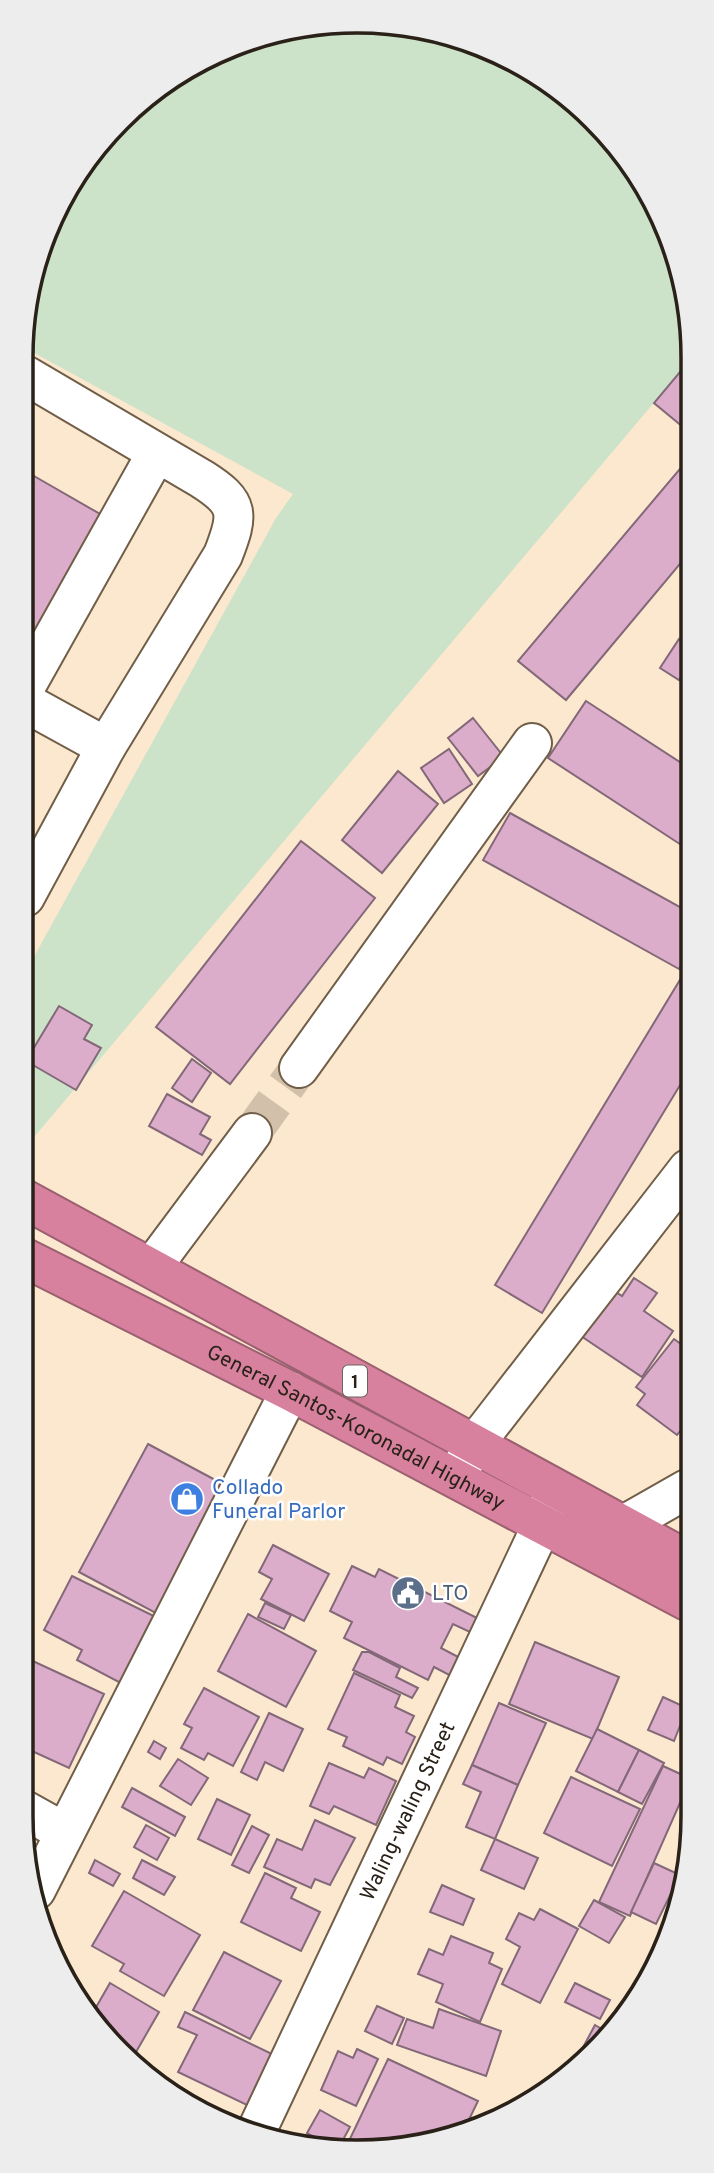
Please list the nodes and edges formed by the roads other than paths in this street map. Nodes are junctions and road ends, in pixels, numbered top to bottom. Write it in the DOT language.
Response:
graph roads {
  1 [pos="33,380"];
  2 [pos="156,454"];
  3 [pos="33,674"];
  4 [pos="33,707"];
  5 [pos="532,743"];
  6 [pos="106,747"];
  7 [pos="33,882"];
  8 [pos="299,1068"];
  9 [pos="252,1133"];
  10 [pos="681,1178"];
  11 [pos="33,1204"];
  12 [pos="33,1262"];
  13 [pos="152,1267"];
  14 [pos="290,1391"];
  15 [pos="474,1445"];
  16 [pos="454,1479"];
  17 [pos="554,1487"];
  18 [pos="681,1492"];
  19 [pos="542,1525"];
  20 [pos="622,1526"];
  21 [pos="681,1557"];
  22 [pos="681,1598"];
  23 [pos="33,1815"];
  24 [pos="64,1832"];
  25 [pos="40,1882"];
  26 [pos="259,2125"];
  1 -- 2 [label="street"];
  2 -- 3 [label="street"];
  2 -- 6 [label="street"];
  4 -- 6 [label="street"];
  5 -- 8 [label="street"];
  6 -- 7 [label="street"];
  9 -- 13 [label="street"];
  10 -- 15 [label="street"];
  11 -- 13 [label="highway, General Santos-Koronadal Highway / 1"];
  12 -- 14 [label="highway, General Santos-Koronadal Highway / 1"];
  13 -- 15 [label="highway, General Santos-Koronadal Highway / 1"];
  14 -- 16 [label="highway, General Santos-Koronadal Highway / 1"];
  14 -- 24 [label="street"];
  15 -- 16 [label="street"];
  15 -- 17 [label="highway, General Santos-Koronadal Highway / 1"];
  16 -- 19 [label="highway, General Santos-Koronadal Highway / 1"];
  17 -- 19 [label="street, Waling-waling Street"];
  17 -- 20 [label="highway, General Santos-Koronadal Highway / 1"];
  18 -- 20 [label="street"];
  19 -- 22 [label="highway, General Santos-Koronadal Highway / 1"];
  19 -- 26 [label="street, Waling-waling Street"];
  20 -- 21 [label="highway, General Santos-Koronadal Highway / 1"];
  23 -- 24 [label="street"];
  24 -- 25 [label="street"];
}
